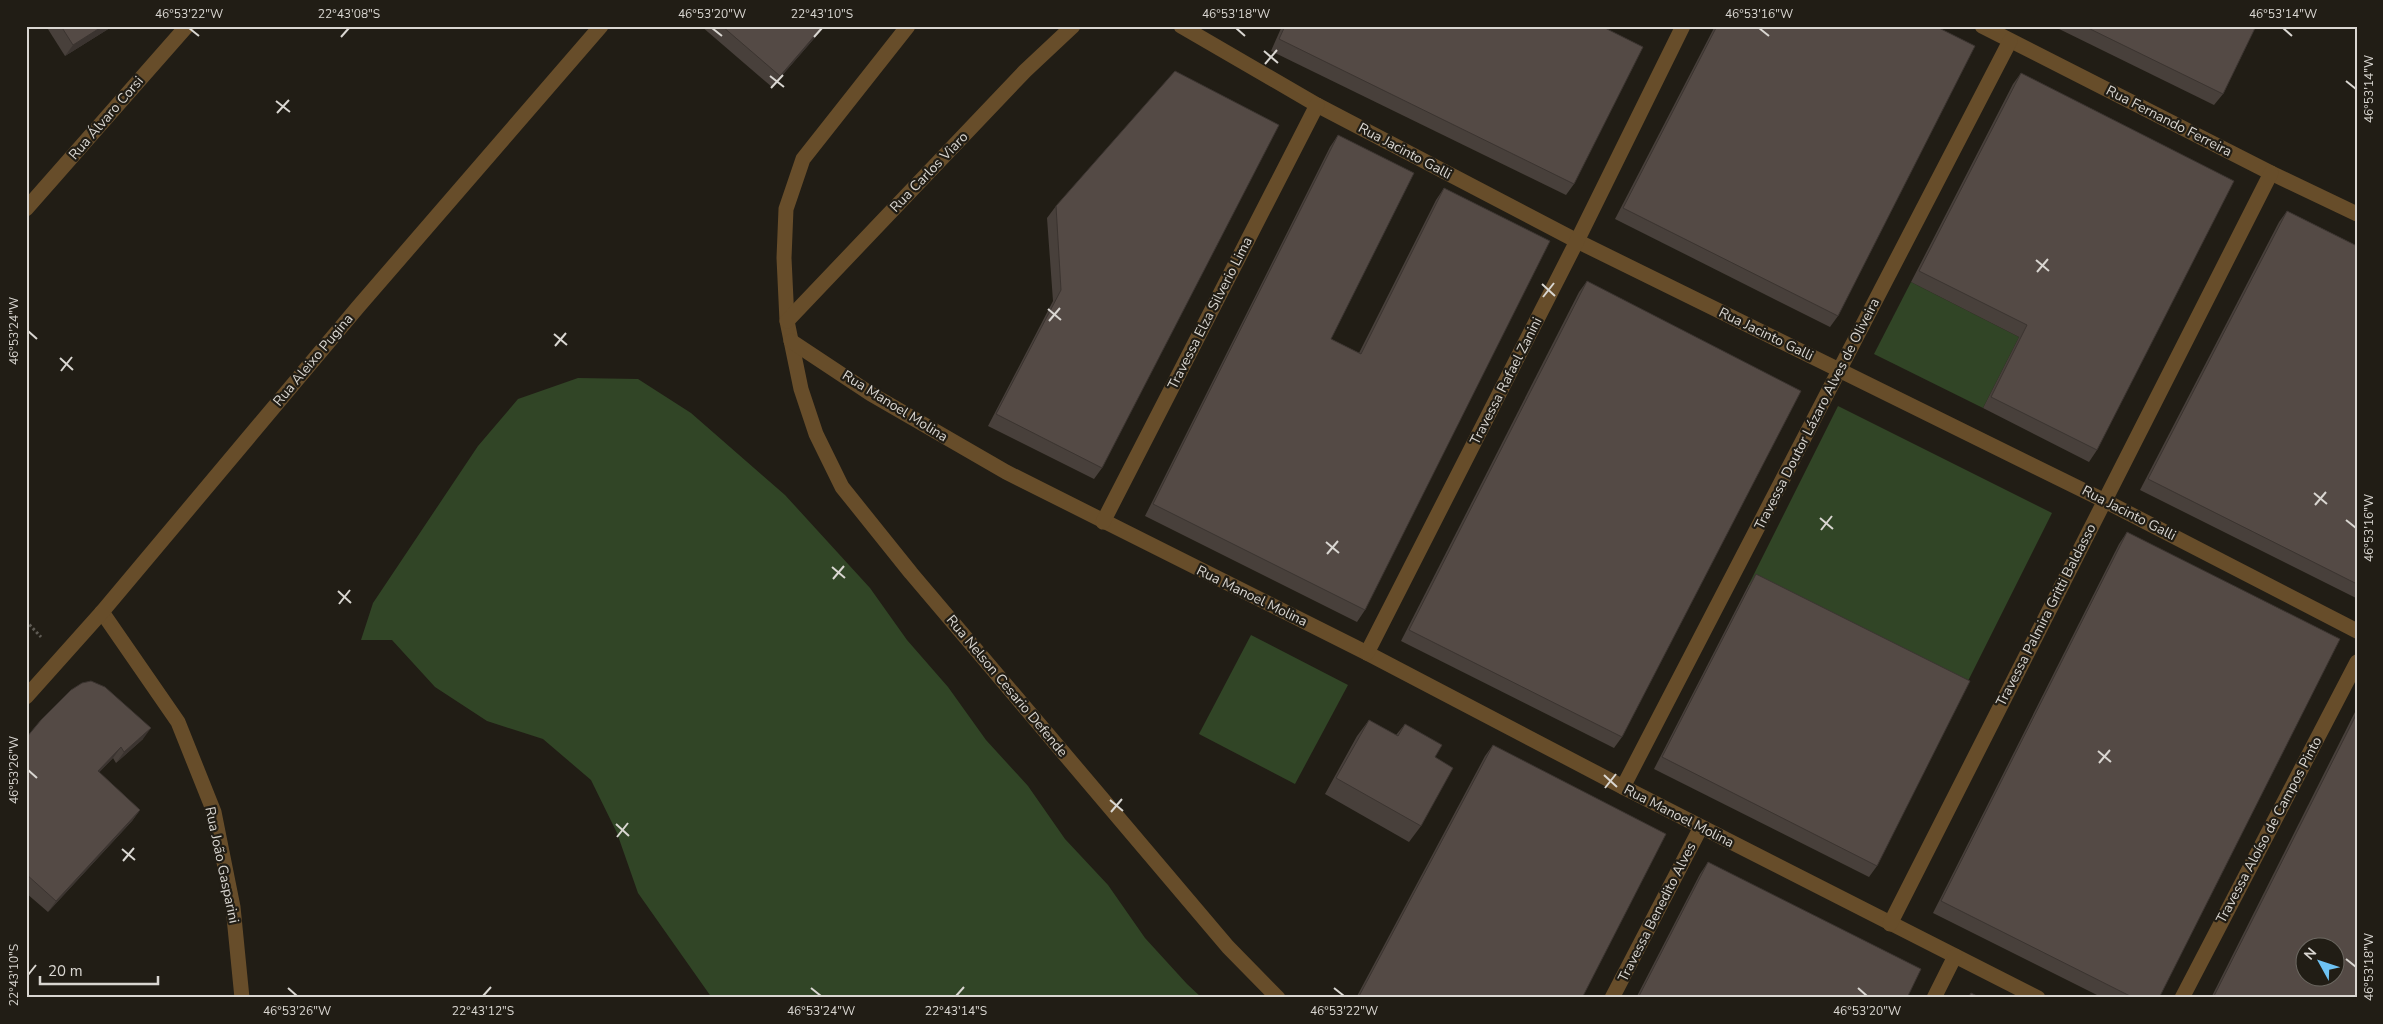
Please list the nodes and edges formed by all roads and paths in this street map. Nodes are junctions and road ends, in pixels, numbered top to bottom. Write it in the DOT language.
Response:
graph roads {
  1 [pos="186,26"];
  2 [pos="601,26"];
  3 [pos="908,26"];
  4 [pos="1073,26"];
  5 [pos="1180,26"];
  6 [pos="1683,26"];
  7 [pos="1982,26"];
  8 [pos="2010,41"];
  9 [pos="1317,105"];
  10 [pos="2271,173"];
  11 [pos="26,209"];
  12 [pos="2357,214"];
  13 [pos="1578,241"];
  14 [pos="787,321"];
  15 [pos="791,341"];
  16 [pos="1840,370"];
  17 [pos="2103,500"];
  18 [pos="1103,522"];
  19 [pos="102,612"];
  20 [pos="2357,630"];
  21 [pos="1367,654"];
  22 [pos="2357,662"];
  23 [pos="26,696"];
  24 [pos="1623,787"];
  25 [pos="1701,827"];
  26 [pos="1890,924"];
  27 [pos="1955,956"];
  28 [pos="242,998"];
  29 [pos="1278,998"];
  30 [pos="1612,998"];
  31 [pos="1934,998"];
  32 [pos="2038,998"];
  33 [pos="2182,998"];
  1 -- 11 [label="street, Rua Álvaro Corsi"];
  2 -- 19 [label="street, Rua Aleixo Pugina"];
  3 -- 14 [label="street"];
  4 -- 14 [label="street, Rua Carlos Viaro"];
  5 -- 9 [label="street, Rua Jacinto Galli"];
  6 -- 13 [label="street, Travessa Rafael Zanini"];
  7 -- 8 [label="street, Rua Fernando Ferreira"];
  8 -- 10 [label="street, Rua Fernando Ferreira"];
  8 -- 16 [label="street, Travessa Doutor Lázaro Alves de Oliveira"];
  9 -- 13 [label="street, Rua Jacinto Galli"];
  9 -- 18 [label="street, Travessa Elza Silverio Lima"];
  10 -- 12 [label="street, Rua Fernando Ferreira"];
  10 -- 17 [label="street, Travessa Palmira Gritti Baldasso"];
  13 -- 16 [label="street, Rua Jacinto Galli"];
  13 -- 21 [label="street, Travessa Rafael Zanini"];
  14 -- 15 [label="street"];
  15 -- 18 [label="street, Rua Manoel Molina"];
  15 -- 29 [label="street, Rua Nelson Cesario Defende"];
  16 -- 17 [label="street, Rua Jacinto Galli"];
  16 -- 24 [label="street, Travessa Doutor Lázaro Alves de Oliveira"];
  17 -- 20 [label="street, Rua Jacinto Galli"];
  17 -- 26 [label="street, Travessa Palmira Gritti Baldasso"];
  18 -- 21 [label="street, Rua Manoel Molina"];
  19 -- 23 [label="street, Rua Aleixo Pugina"];
  19 -- 28 [label="street, Rua João Gasparini"];
  21 -- 24 [label="street, Rua Manoel Molina"];
  22 -- 33 [label="street, Travessa Aloíso de Campos Pinto"];
  24 -- 25 [label="street, Rua Manoel Molina"];
  25 -- 26 [label="street, Rua Manoel Molina"];
  25 -- 30 [label="street, Travessa Benedito Alves"];
  26 -- 27 [label="street, Rua Manoel Molina"];
  27 -- 31 [label="street"];
  27 -- 32 [label="street, Rua Manoel Molina"];
}
